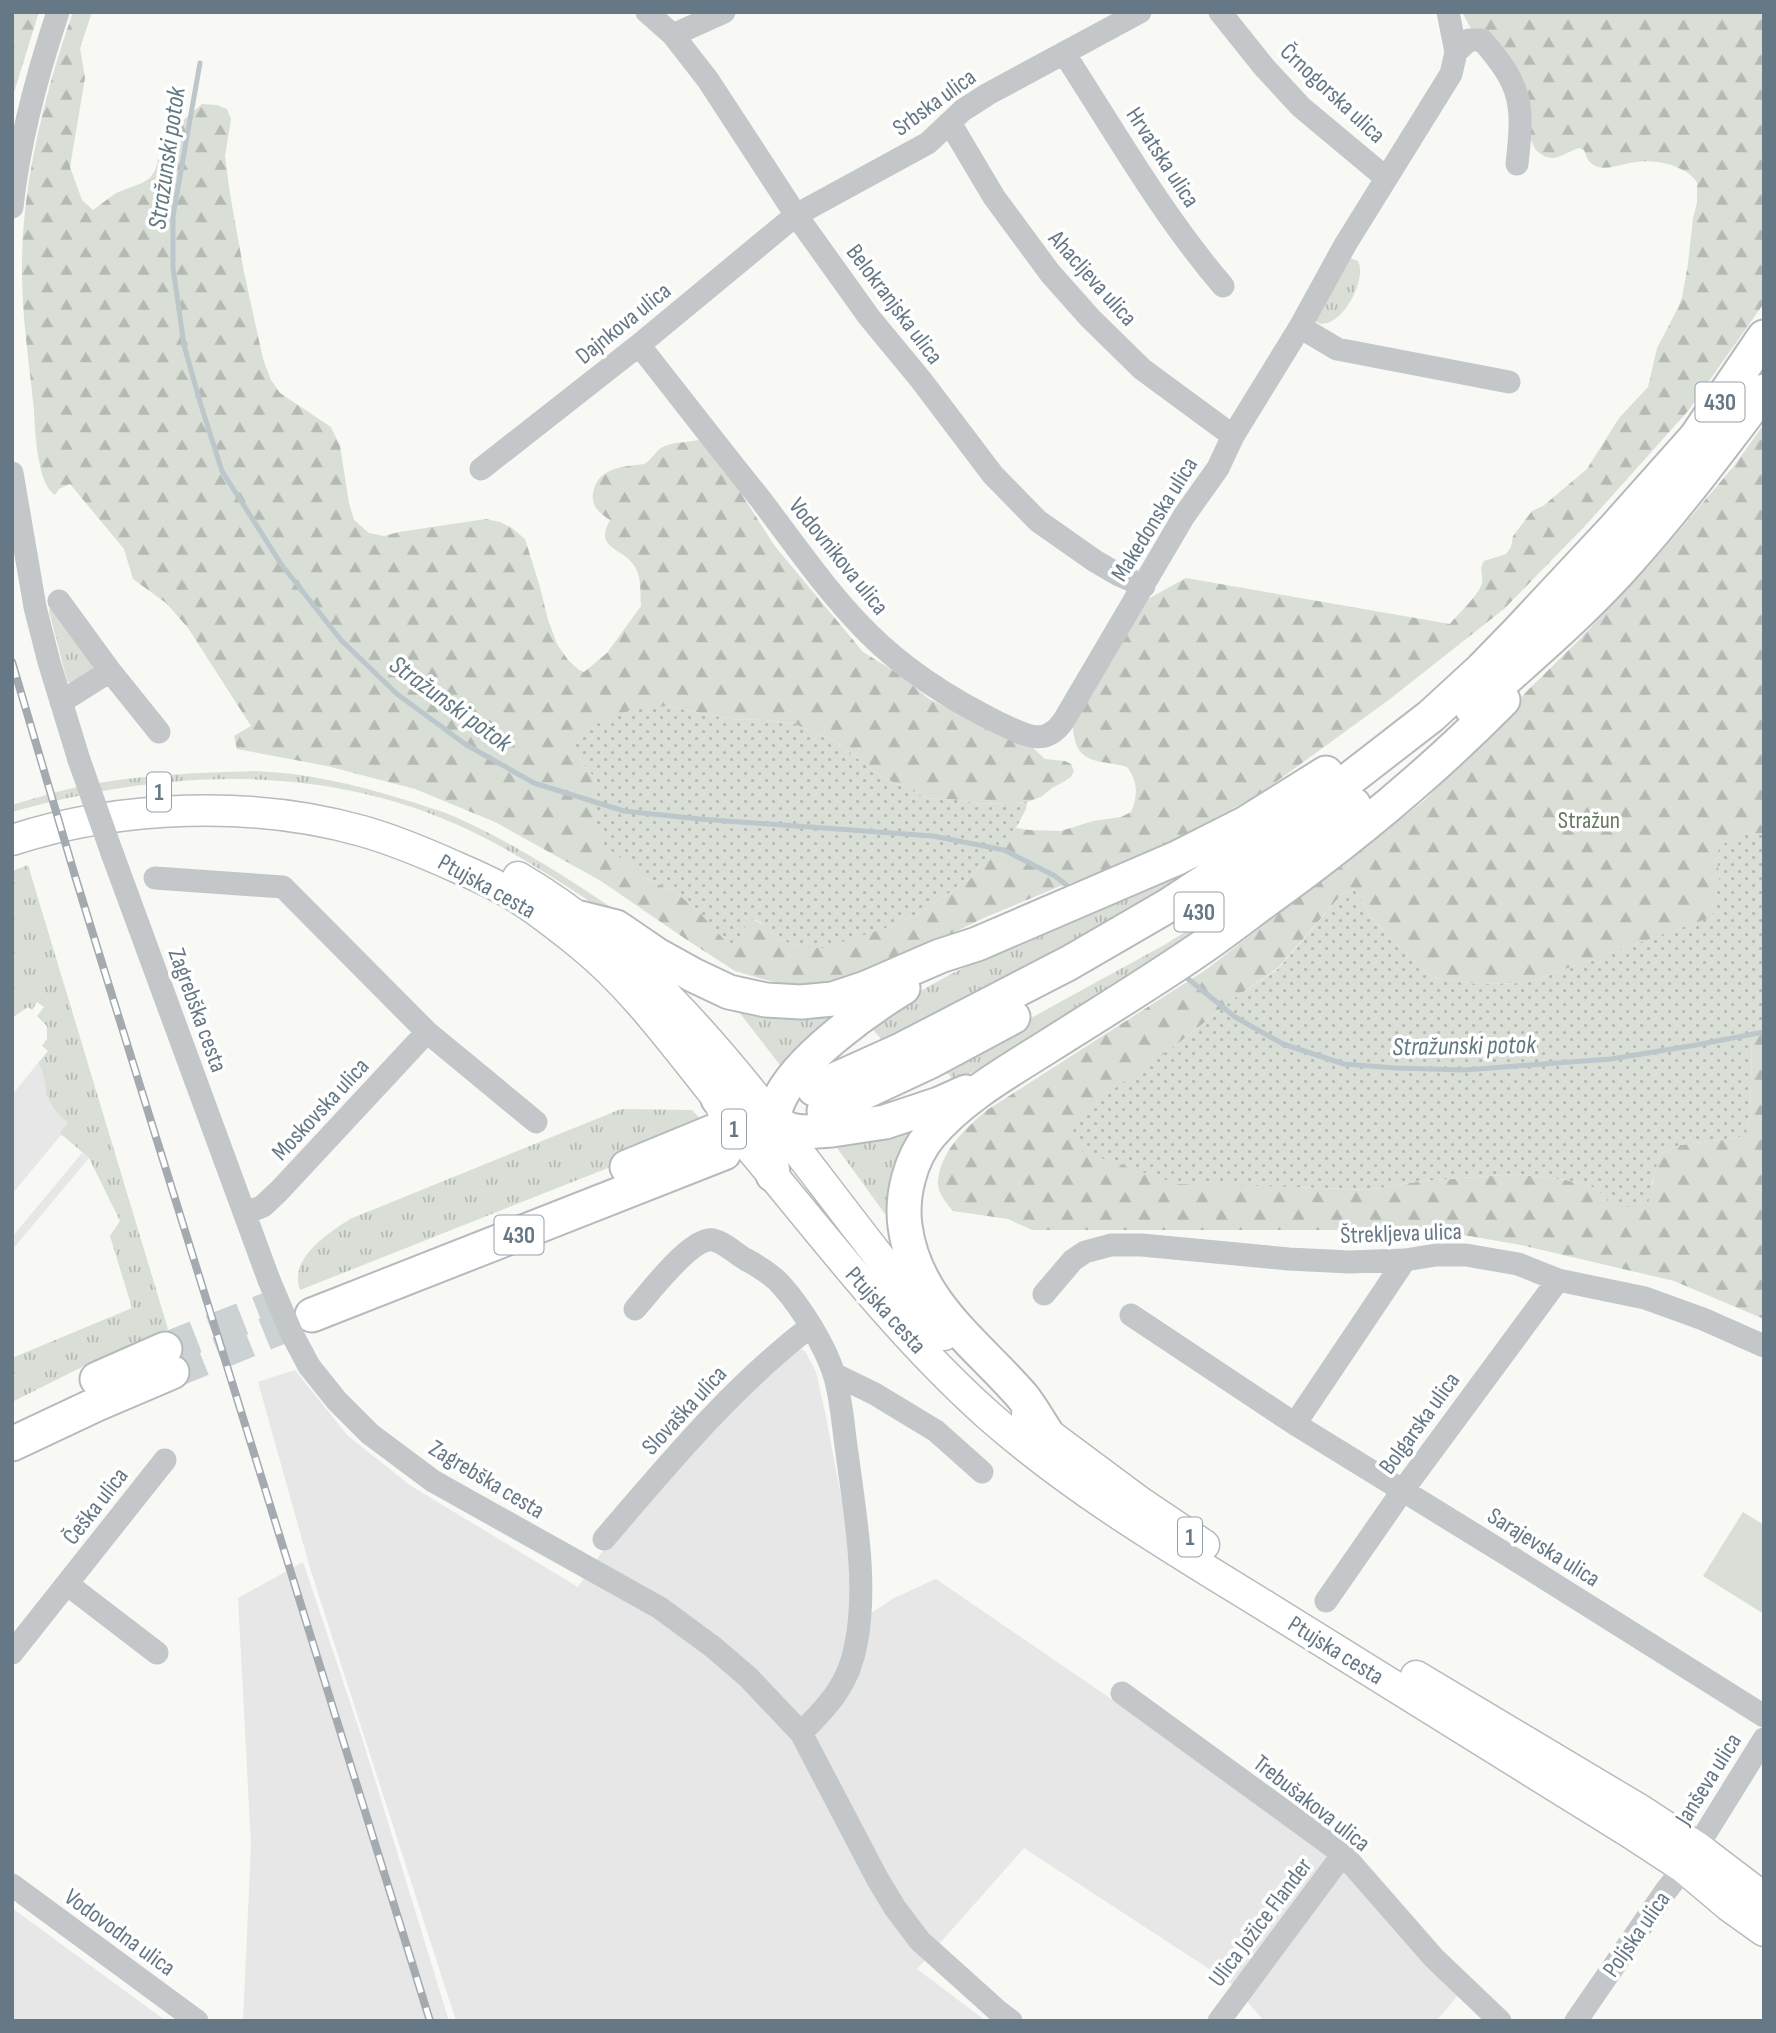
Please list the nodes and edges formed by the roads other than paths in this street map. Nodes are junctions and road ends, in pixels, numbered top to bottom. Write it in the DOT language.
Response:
graph roads {
  1 [pos="58,12"];
  2 [pos="647,12"];
  3 [pos="724,12"];
  4 [pos="1140,12"];
  5 [pos="1220,12"];
  6 [pos="1448,12"];
  7 [pos="673,35"];
  8 [pos="1456,52"];
  9 [pos="1064,53"];
  10 [pos="950,123"];
  11 [pos="1517,164"];
  12 [pos="1386,178"];
  13 [pos="12,207"];
  14 [pos="796,215"];
  15 [pos="1223,286"];
  16 [pos="1300,327"];
  17 [pos="1764,337"];
  18 [pos="639,345"];
  19 [pos="1509,382"];
  20 [pos="1764,391"];
  21 [pos="1233,436"];
  22 [pos="481,469"];
  23 [pos="12,473"];
  24 [pos="1144,586"];
  25 [pos="59,601"];
  26 [pos="1526,643"];
  27 [pos="110,671"];
  28 [pos="61,702"];
  29 [pos="159,732"];
  30 [pos="1049,736"];
  31 [pos="12,822"];
  32 [pos="12,840"];
  33 [pos="155,878"];
  34 [pos="580,918"];
  35 [pos="977,944"];
  36 [pos="427,1032"];
  37 [pos="997,1078"];
  38 [pos="718,1099"];
  39 [pos="819,1100"];
  40 [pos="773,1121"];
  41 [pos="536,1122"];
  42 [pos="718,1143"];
  43 [pos="773,1175"];
  44 [pos="245,1214"];
  45 [pos="1405,1259"];
  46 [pos="1558,1280"];
  47 [pos="1044,1294"];
  48 [pos="307,1305"];
  49 [pos="635,1309"];
  50 [pos="1130,1315"];
  51 [pos="811,1326"];
  52 [pos="1764,1346"];
  53 [pos="834,1374"];
  54 [pos="12,1420"];
  55 [pos="1295,1424"];
  56 [pos="1046,1432"];
  57 [pos="12,1444"];
  58 [pos="165,1460"];
  59 [pos="982,1472"];
  60 [pos="1403,1490"];
  61 [pos="604,1539"];
  62 [pos="66,1584"];
  63 [pos="1326,1601"];
  64 [pos="12,1653"];
  65 [pos="157,1653"];
  66 [pos="1122,1693"];
  67 [pos="1764,1716"];
  68 [pos="802,1733"];
  69 [pos="1764,1739"];
  70 [pos="1343,1854"];
  71 [pos="1690,1857"];
  72 [pos="12,1885"];
  73 [pos="1764,1898"];
  74 [pos="1764,1931"];
  75 [pos="197,2021"];
  76 [pos="1011,2021"];
  77 [pos="1219,2021"];
  78 [pos="1500,2021"];
  79 [pos="1576,2021"];
  1 -- 13 [label="street"];
  2 -- 7 [label="street, Belokranjska ulica"];
  3 -- 7 [label="street"];
  4 -- 9 [label="street, Srbska ulica"];
  5 -- 12 [label="street, Črnogorska ulica"];
  6 -- 8 [label="street"];
  7 -- 14 [label="street, Belokranjska ulica"];
  8 -- 11 [label="street"];
  8 -- 12 [label="street, Makedonska ulica"];
  9 -- 10 [label="street, Srbska ulica"];
  9 -- 15 [label="street, Hrvatska ulica"];
  10 -- 14 [label="street, Srbska ulica"];
  10 -- 21 [label="street, Ahacljeva ulica"];
  12 -- 16 [label="street, Makedonska ulica"];
  14 -- 18 [label="street, Dajnkova ulica"];
  14 -- 24 [label="street, Belokranjska ulica"];
  16 -- 19 [label="street"];
  16 -- 21 [label="street, Makedonska ulica"];
  17 -- 26 [label="highway, 430"];
  18 -- 22 [label="street, Dajnkova ulica"];
  18 -- 30 [label="street, Vodovnikova ulica"];
  20 -- 26 [label="highway, 430"];
  21 -- 24 [label="street, Makedonska ulica"];
  23 -- 28 [label="street"];
  24 -- 30 [label="street, Makedonska ulica"];
  25 -- 27 [label="street"];
  26 -- 35 [label="highway"];
  26 -- 37 [label="highway"];
  26 -- 39 [label="highway, 430"];
  27 -- 28 [label="street"];
  27 -- 29 [label="street"];
  28 -- 44 [label="street, Zagrebška cesta, bridge"];
  31 -- 34 [label="main road, Ptujska cesta / 1"];
  32 -- 38 [label="main road, Ptujska cesta / 1"];
  33 -- 36 [label="street"];
  34 -- 35 [label="highway"];
  34 -- 40 [label="main road, Ptujska cesta / 1"];
  35 -- 40 [label="highway"];
  36 -- 41 [label="street"];
  36 -- 44 [label="street, Moskovska ulica"];
  37 -- 40 [label="highway"];
  37 -- 56 [label="highway"];
  38 -- 40 [label="highway"];
  38 -- 43 [label="main road, Ptujska cesta / 1"];
  40 -- 43 [label="highway"];
  40 -- 56 [label="main road, Ptujska cesta / 1"];
  42 -- 48 [label="highway, 430"];
  43 -- 71 [label="main road, Ptujska cesta / 1"];
  44 -- 68 [label="street, Zagrebška cesta, bridge"];
  45 -- 46 [label="street, Štrekljeva ulica"];
  45 -- 47 [label="street, Štrekljeva ulica"];
  45 -- 55 [label="street"];
  46 -- 52 [label="street, Štrekljeva ulica"];
  46 -- 60 [label="street, Bolgarska ulica"];
  49 -- 51 [label="street"];
  50 -- 55 [label="street, Sarajevska ulica"];
  51 -- 53 [label="street"];
  51 -- 61 [label="street, Slovaška ulica"];
  53 -- 59 [label="street"];
  53 -- 68 [label="street"];
  54 -- 57 [label="highway"];
  55 -- 60 [label="street, Sarajevska ulica"];
  56 -- 71 [label="main road, Ptujska cesta / 1"];
  58 -- 62 [label="street, Češka ulica"];
  60 -- 63 [label="street, Bolgarska ulica"];
  60 -- 67 [label="street, Sarajevska ulica"];
  62 -- 64 [label="street, Češka ulica"];
  62 -- 65 [label="street, Češka ulica"];
  66 -- 70 [label="street, Trebušakova ulica"];
  68 -- 76 [label="street, Zagrebška cesta"];
  69 -- 71 [label="street, Janševa ulica"];
  70 -- 77 [label="street, Ulica Jožice Flander"];
  70 -- 78 [label="street, Trebušakova ulica"];
  71 -- 73 [label="main road, Ptujska cesta / 1"];
  71 -- 74 [label="main road, Ptujska cesta / 1"];
  71 -- 79 [label="street, Poljska ulica"];
  72 -- 75 [label="street, Vodovodna ulica"];
}
